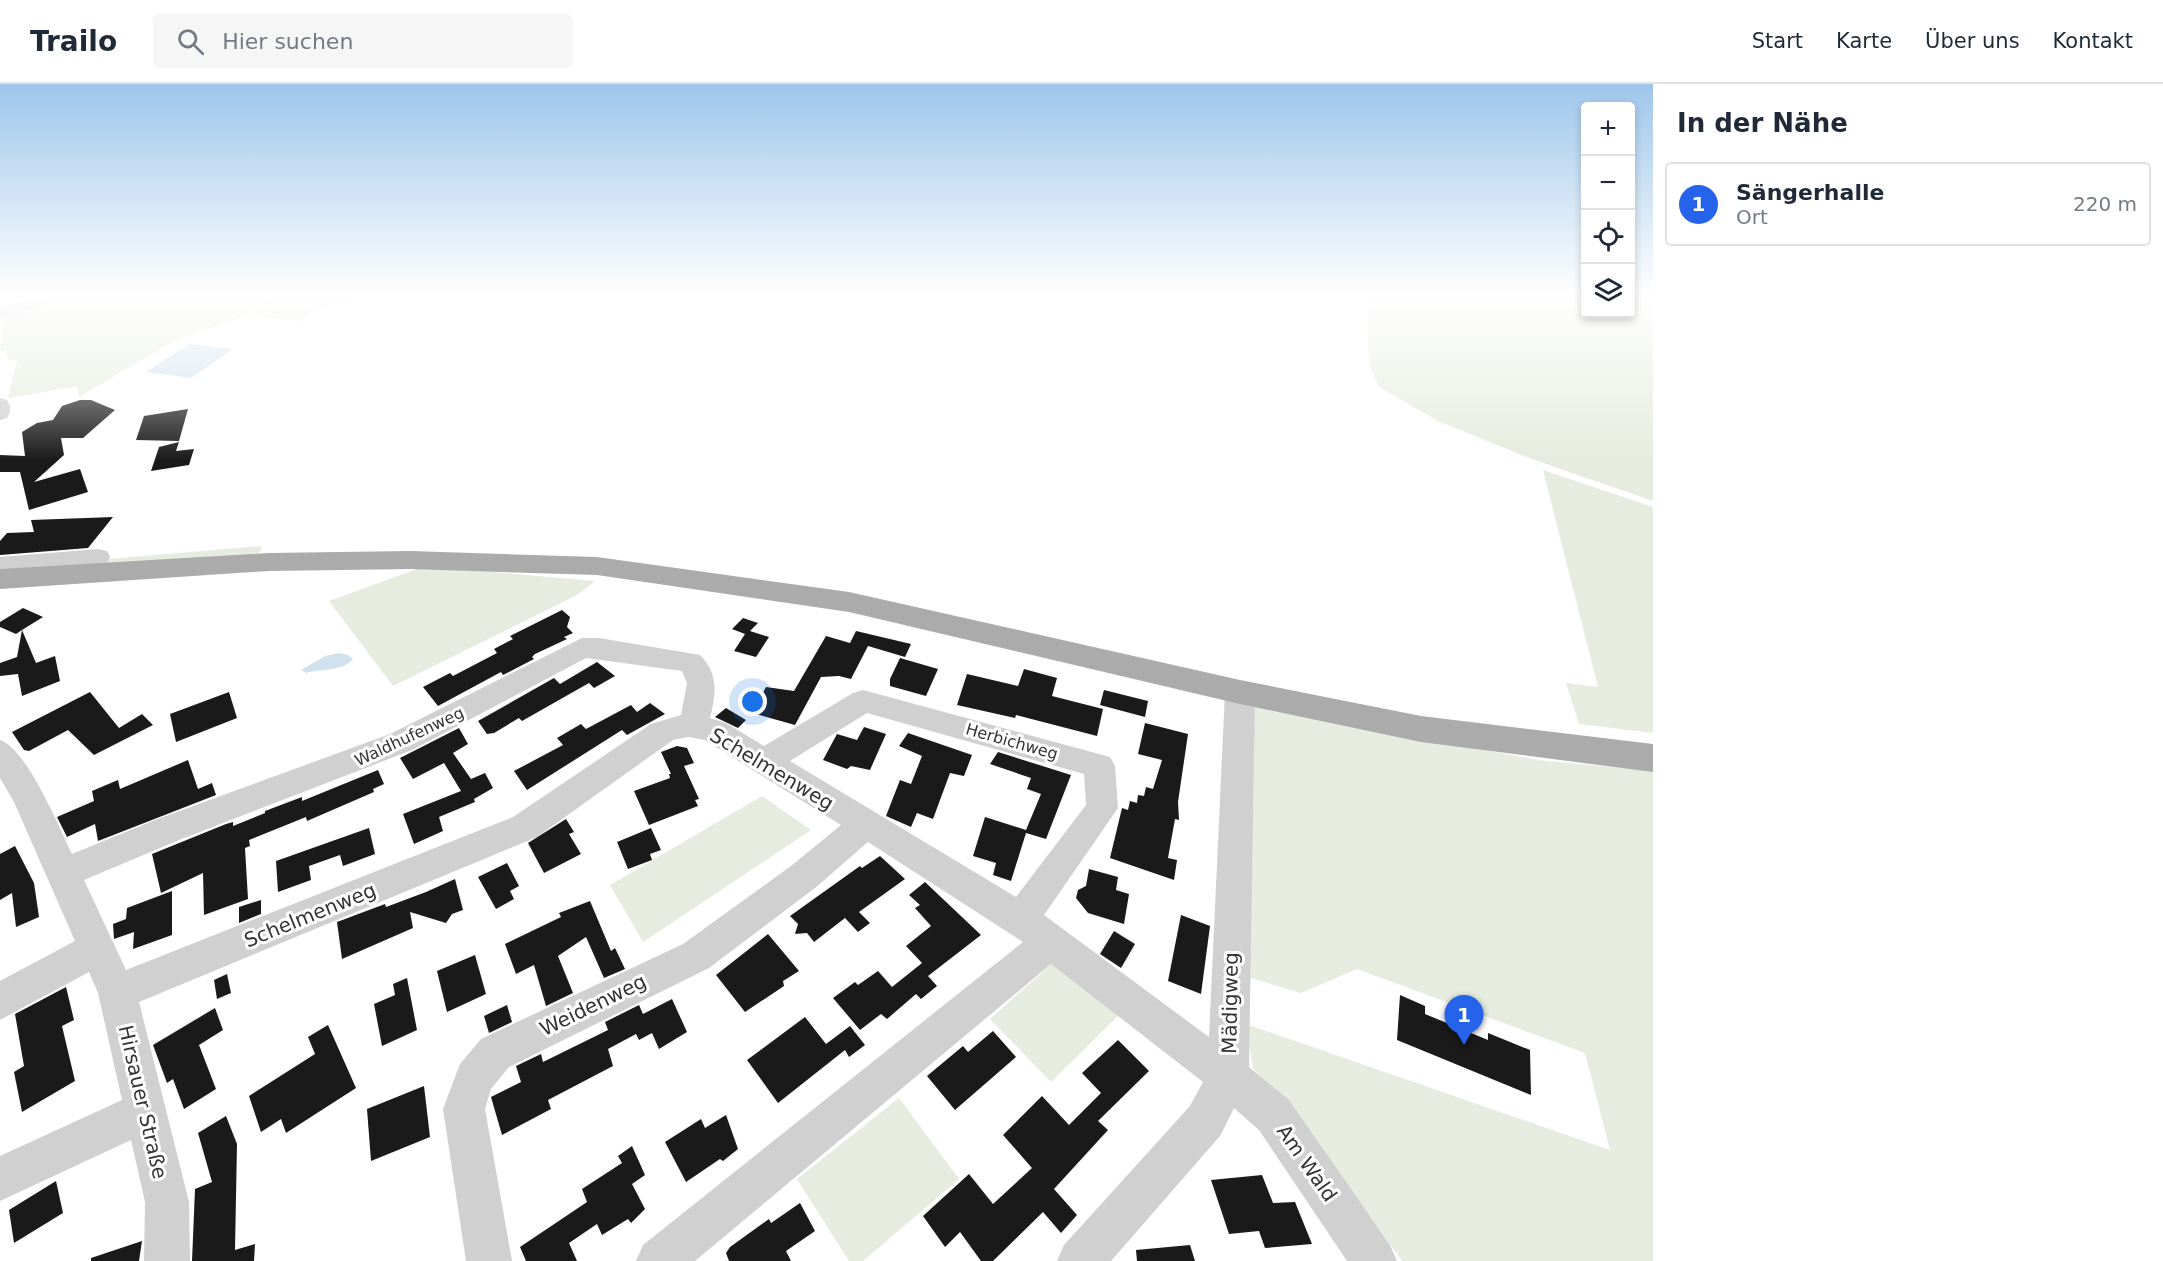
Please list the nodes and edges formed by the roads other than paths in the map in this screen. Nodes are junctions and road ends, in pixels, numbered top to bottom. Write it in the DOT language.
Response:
graph roads {
  1 [pos="0,404"];
  2 [pos="0,414"];
  3 [pos="98,557"];
  4 [pos="0,565"];
  5 [pos="0,579"];
  6 [pos="1240,692"];
  7 [pos="694,725"];
  8 [pos="0,752"];
  9 [pos="1653,758"];
  10 [pos="765,761"];
  11 [pos="865,825"];
  12 [pos="64,873"];
  13 [pos="1036,930"];
  14 [pos="98,948"];
  15 [pos="117,992"];
  16 [pos="0,1001"];
  17 [pos="1228,1076"];
  18 [pos="146,1111"];
  19 [pos="0,1179"];
  20 [pos="167,1261"];
  21 [pos="489,1261"];
  22 [pos="659,1261"];
  23 [pos="1080,1261"];
  24 [pos="1374,1261"];
  1 -- 2 [label="street"];
  3 -- 4 [label="street"];
  5 -- 6 [label="main road"];
  6 -- 9 [label="main road"];
  6 -- 17 [label="street, Mädigweg"];
  7 -- 10 [label="street, Schelmenweg"];
  7 -- 12 [label="street, Waldhufenweg"];
  7 -- 15 [label="street, Schelmenweg"];
  8 -- 12 [label="street, Hirsauer Straße"];
  10 -- 11 [label="street, Schelmenweg"];
  10 -- 13 [label="street, Herbichweg"];
  11 -- 13 [label="street, Schelmenweg"];
  11 -- 21 [label="street, Weidenweg"];
  12 -- 14 [label="street, Hirsauer Straße"];
  13 -- 17 [label="street, Schelmenweg"];
  13 -- 22 [label="street"];
  14 -- 15 [label="street, Hirsauer Straße"];
  14 -- 16 [label="street"];
  15 -- 18 [label="street, Hirsauer Straße"];
  17 -- 23 [label="street, Mädigweg"];
  17 -- 24 [label="street, Am Wald"];
  18 -- 19 [label="street"];
  18 -- 20 [label="street, Hirsauer Straße"];
}
